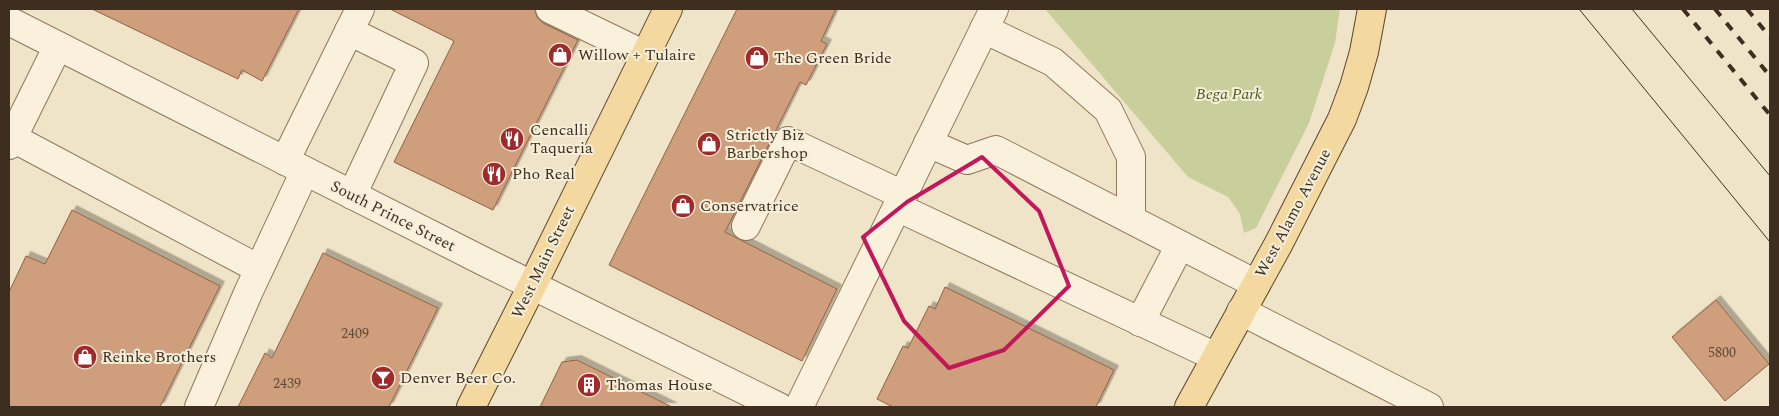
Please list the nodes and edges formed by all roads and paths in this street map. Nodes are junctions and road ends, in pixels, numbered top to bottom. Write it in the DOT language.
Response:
graph roads {
  1 [pos="550,9"];
  2 [pos="668,9"];
  3 [pos="1372,9"];
  4 [pos="989,19"];
  5 [pos="354,20"];
  6 [pos="9,21"];
  7 [pos="58,46"];
  8 [pos="645,55"];
  9 [pos="10,140"];
  10 [pos="928,143"];
  11 [pos="295,166"];
  12 [pos="352,195"];
  13 [pos="900,201"];
  14 [pos="1131,219"];
  15 [pos="746,226"];
  16 [pos="1180,245"];
  17 [pos="259,268"];
  18 [pos="1256,284"];
  19 [pos="532,286"];
  20 [pos="1241,311"];
  21 [pos="1140,322"];
  22 [pos="1216,357"];
  23 [pos="199,407"];
  24 [pos="471,407"];
  25 [pos="779,407"];
  26 [pos="799,407"];
  27 [pos="1189,407"];
  28 [pos="1429,407"];
  1 -- 8 [label="street"];
  2 -- 8 [label="main road, West Main Street"];
  3 -- 18 [label="main road, West Alamo Avenue"];
  4 -- 10 [label="street"];
  4 -- 14 [label="street"];
  5 -- 11 [label="street"];
  5 -- 12 [label="street"];
  6 -- 7 [label="street, South Prince Street"];
  7 -- 9 [label="street"];
  7 -- 11 [label="street, South Prince Street"];
  8 -- 19 [label="main road, West Main Street"];
  9 -- 17 [label="street"];
  10 -- 13 [label="street"];
  10 -- 14 [label="street"];
  11 -- 12 [label="street, South Prince Street"];
  11 -- 17 [label="street"];
  12 -- 19 [label="street, South Prince Street"];
  13 -- 15 [label="street"];
  13 -- 21 [label="street"];
  13 -- 26 [label="street"];
  14 -- 16 [label="street"];
  16 -- 18 [label="street"];
  16 -- 21 [label="street"];
  17 -- 23 [label="street"];
  18 -- 20 [label="main road, West Alamo Avenue"];
  19 -- 24 [label="main road, West Main Street"];
  19 -- 25 [label="street, South Prince Street"];
  20 -- 22 [label="main road, West Alamo Avenue"];
  20 -- 28 [label="street"];
  21 -- 22 [label="street"];
  22 -- 27 [label="main road, West Alamo Avenue"];
}
